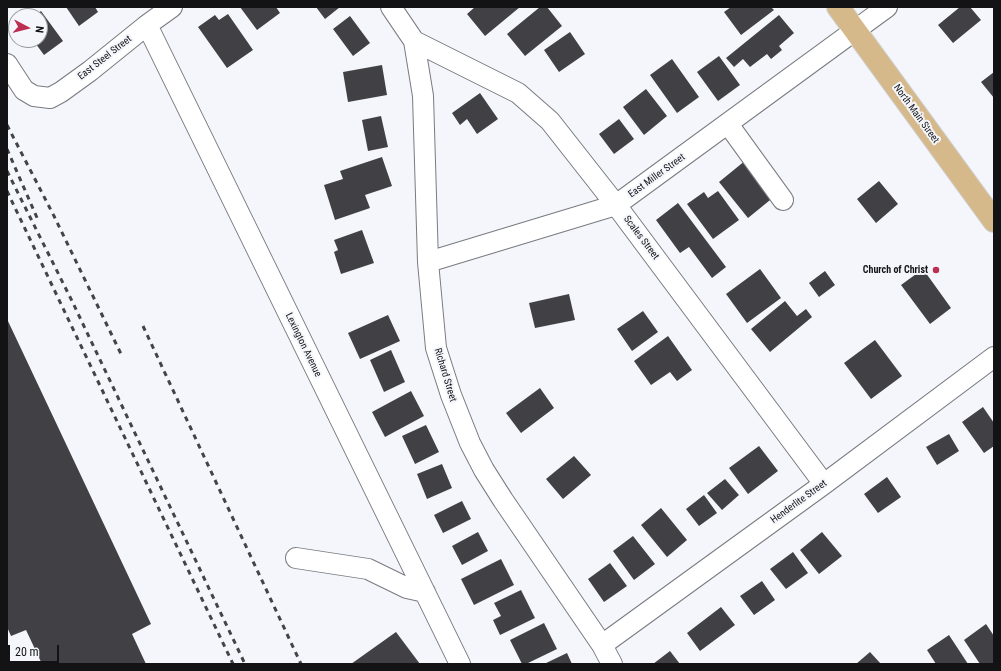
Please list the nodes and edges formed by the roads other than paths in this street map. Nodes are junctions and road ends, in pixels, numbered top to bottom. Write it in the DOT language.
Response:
graph roads {
  1 [pos="172,7"];
  2 [pos="391,7"];
  3 [pos="838,7"];
  4 [pos="887,7"];
  5 [pos="147,26"];
  6 [pos="855,31"];
  7 [pos="414,41"];
  8 [pos="7,64"];
  9 [pos="728,124"];
  10 [pos="783,200"];
  11 [pos="616,205"];
  12 [pos="994,221"];
  13 [pos="428,262"];
  14 [pos="994,357"];
  15 [pos="824,484"];
  16 [pos="296,558"];
  17 [pos="425,592"];
  18 [pos="602,645"];
  19 [pos="460,664"];
  20 [pos="612,664"];
  1 -- 5 [label="street, East Steel Street"];
  2 -- 7 [label="street"];
  3 -- 6 [label="main road, North Main Street"];
  4 -- 6 [label="street, East Miller Street"];
  5 -- 8 [label="street, East Steel Street"];
  5 -- 17 [label="street, Lexington Avenue"];
  6 -- 9 [label="street, East Miller Street"];
  6 -- 12 [label="main road, North Main Street"];
  7 -- 11 [label="street, Scales Street"];
  7 -- 13 [label="street, Richard Street"];
  9 -- 10 [label="street"];
  9 -- 11 [label="street, East Miller Street"];
  11 -- 13 [label="street, East Miller Street"];
  11 -- 15 [label="street, Scales Street"];
  13 -- 18 [label="street, Richard Street"];
  14 -- 15 [label="street, Henderlite Street"];
  15 -- 18 [label="street, Henderlite Street"];
  16 -- 17 [label="street"];
  17 -- 19 [label="street, Lexington Avenue"];
  18 -- 20 [label="street, Richard Street"];
}
